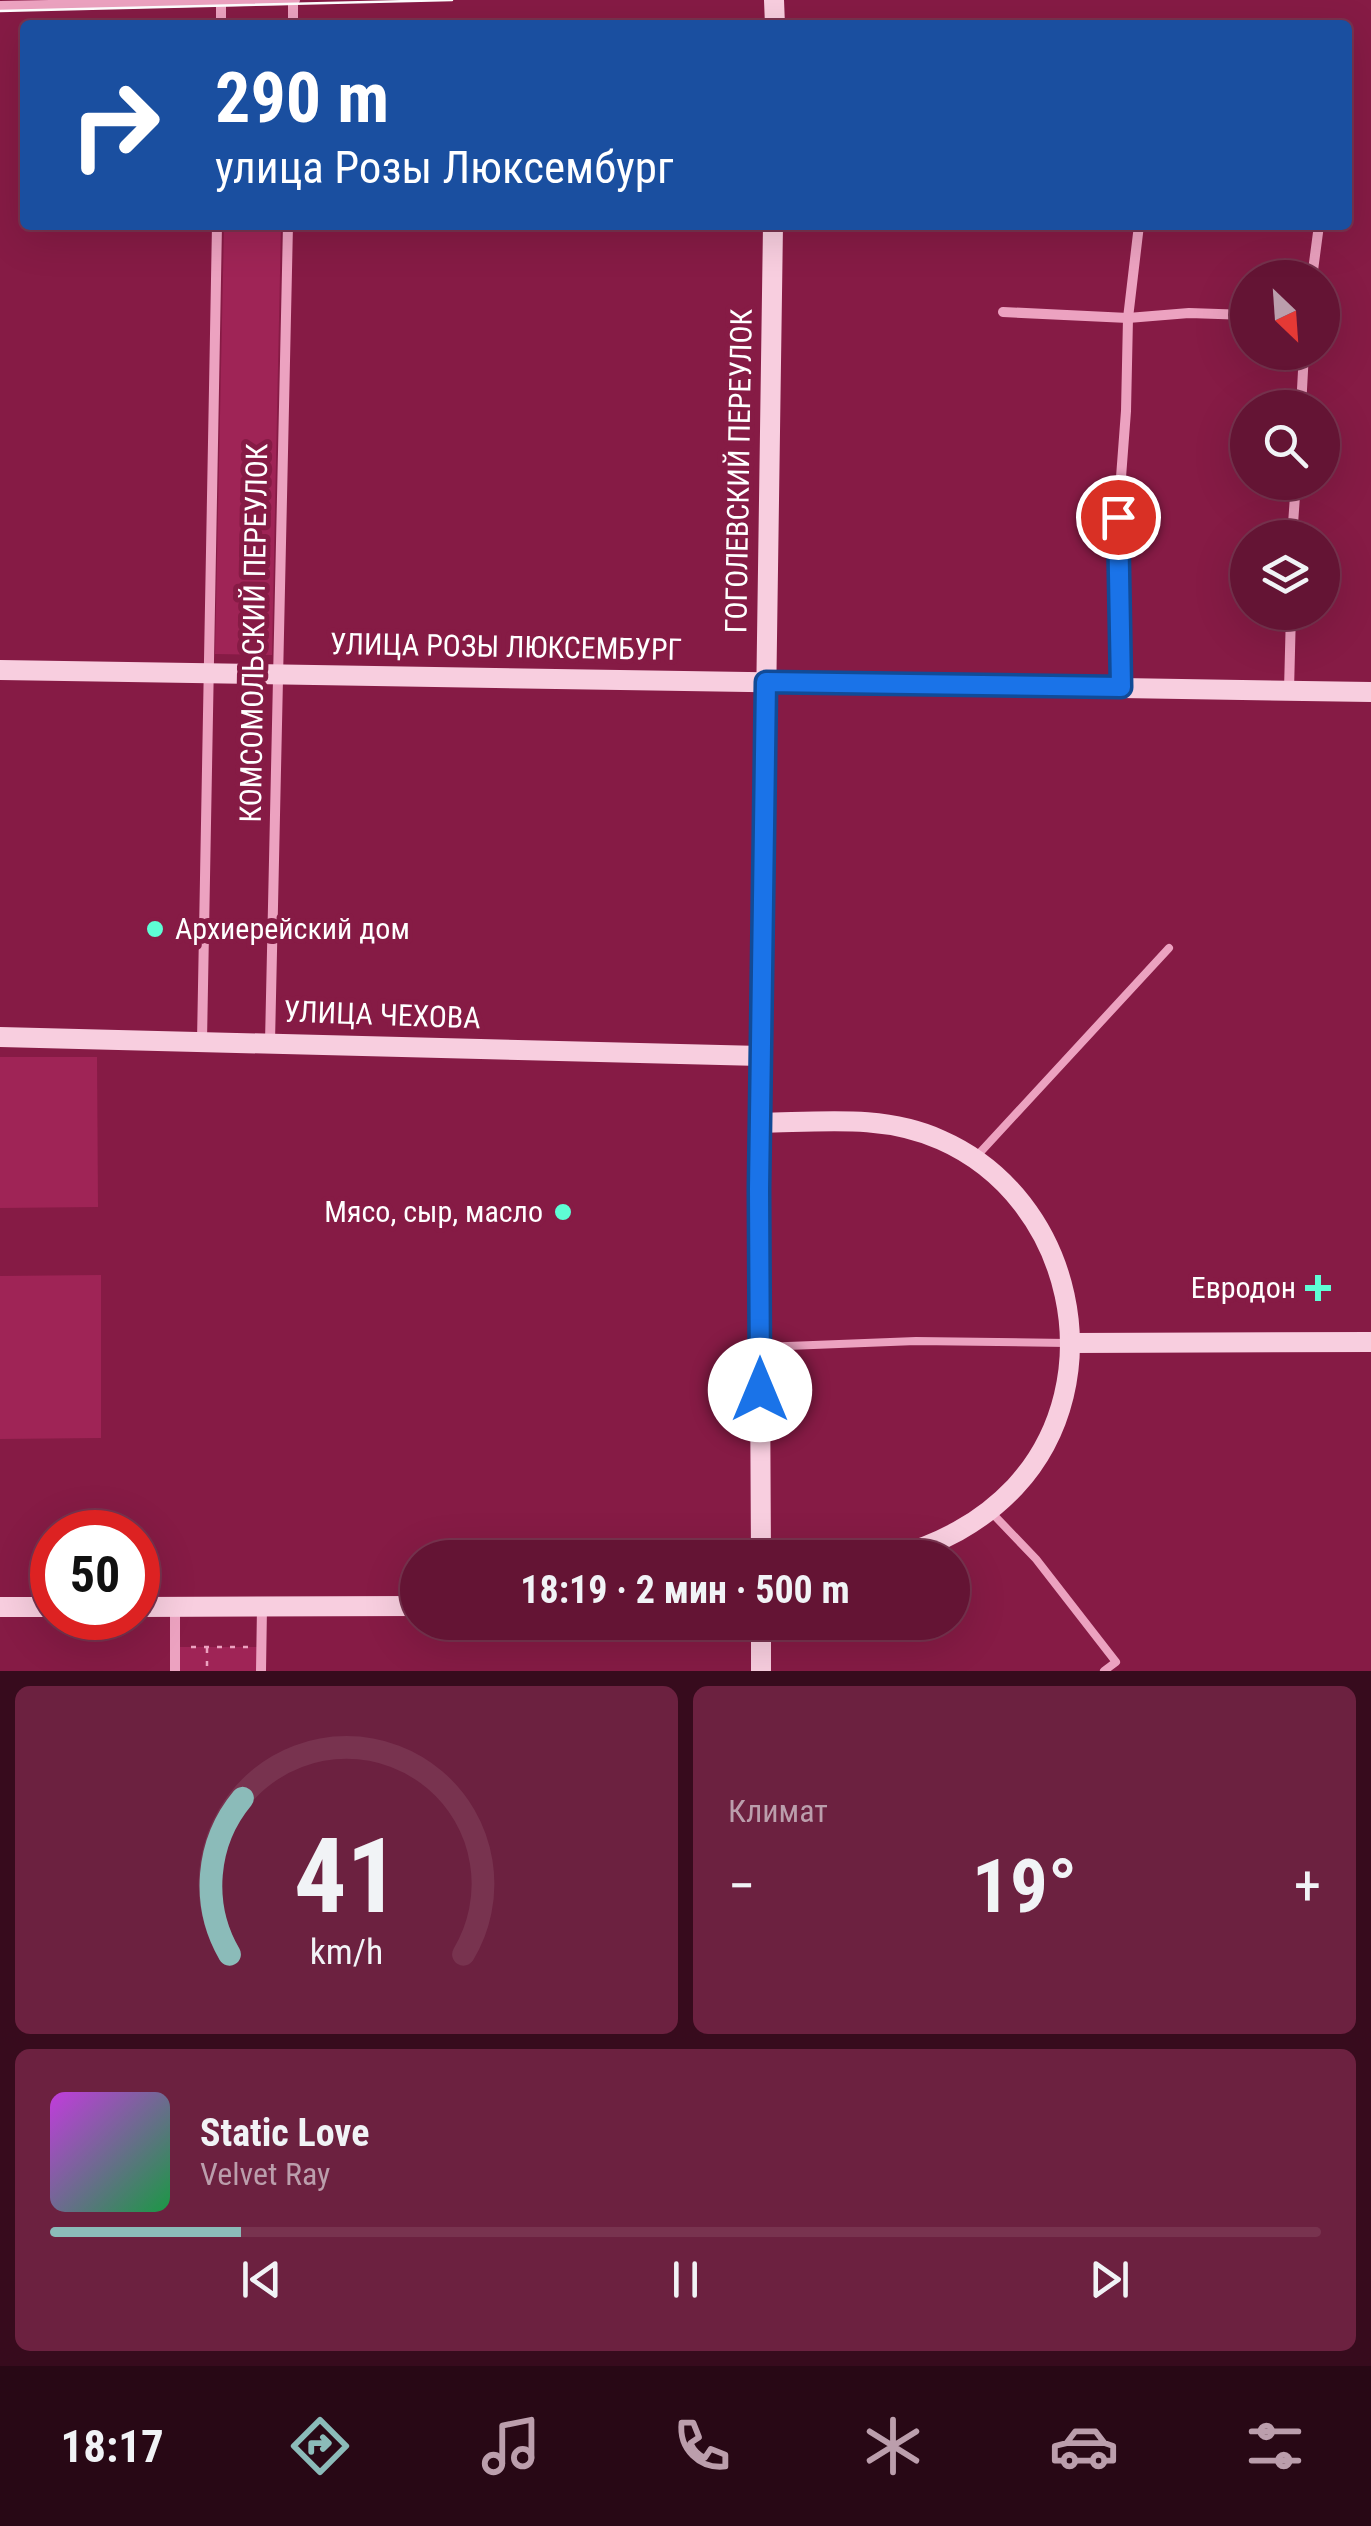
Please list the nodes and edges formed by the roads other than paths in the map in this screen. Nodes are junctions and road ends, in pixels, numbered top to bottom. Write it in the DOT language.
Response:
graph roads {
  1 [pos="221,0"];
  2 [pos="294,0"];
  3 [pos="5,4"];
  4 [pos="217,230"];
  5 [pos="288,230"];
  6 [pos="773,230"];
  7 [pos="1138,230"];
  8 [pos="1318,230"];
  9 [pos="1314,260"];
  10 [pos="1003,312"];
  11 [pos="1230,314"];
  12 [pos="1128,318"];
  13 [pos="1291,630"];
  14 [pos="0,670"];
  15 [pos="209,672"];
  16 [pos="278,673"];
  17 [pos="766,682"];
  18 [pos="1121,687"];
  19 [pos="1289,690"];
  20 [pos="1371,692"];
  21 [pos="1169,948"];
  22 [pos="0,1037"];
  23 [pos="202,1040"];
  24 [pos="270,1042"];
  25 [pos="761,1056"];
  26 [pos="760,1123"];
  27 [pos="975,1158"];
  28 [pos="1371,1342"];
  29 [pos="1071,1344"];
  30 [pos="760,1346"];
  31 [pos="990,1511"];
  32 [pos="761,1540"];
  33 [pos="943,1540"];
  34 [pos="160,1606"];
  35 [pos="175,1606"];
  36 [pos="262,1606"];
  37 [pos="400,1606"];
  38 [pos="0,1607"];
  39 [pos="30,1607"];
  40 [pos="761,1640"];
  41 [pos="174,1671"];
  42 [pos="261,1671"];
  43 [pos="761,1671"];
  44 [pos="1104,1671"];
  1 -- 2 [label="street"];
  1 -- 3 [label="street"];
  4 -- 15 [label="street, КОМСОМОЛЬСКИЙ ПЕРЕУЛОК"];
  5 -- 16 [label="street, КОМСОМОЛЬСКИЙ ПЕРЕУЛОК"];
  6 -- 17 [label="main road, ГОГОЛЕВСКИЙ ПЕРЕУЛОК"];
  7 -- 12 [label="street"];
  8 -- 9 [label="street"];
  10 -- 12 [label="street"];
  11 -- 12 [label="street"];
  12 -- 18 [label="street"];
  13 -- 19 [label="street"];
  14 -- 15 [label="main road, УЛИЦА РОЗЫ ЛЮКСЕМБУРГ"];
  15 -- 16 [label="main road, УЛИЦА РОЗЫ ЛЮКСЕМБУРГ"];
  15 -- 23 [label="street, КОМСОМОЛЬСКИЙ ПЕРЕУЛОК"];
  16 -- 17 [label="main road, УЛИЦА РОЗЫ ЛЮКСЕМБУРГ"];
  16 -- 24 [label="street, КОМСОМОЛЬСКИЙ ПЕРЕУЛОК"];
  17 -- 18 [label="main road, УЛИЦА РОЗЫ ЛЮКСЕМБУРГ"];
  17 -- 25 [label="main road, ГОГОЛЕВСКИЙ ПЕРЕУЛОК"];
  18 -- 19 [label="main road, УЛИЦА РОЗЫ ЛЮКСЕМБУРГ"];
  19 -- 20 [label="main road, УЛИЦА РОЗЫ ЛЮКСЕМБУРГ"];
  21 -- 27 [label="lane"];
  22 -- 23 [label="main road, УЛИЦА ЧЕХОВА"];
  23 -- 24 [label="main road, УЛИЦА ЧЕХОВА"];
  24 -- 25 [label="main road, УЛИЦА ЧЕХОВА"];
  25 -- 26 [label="main road, ГОГОЛЕВСКИЙ ПЕРЕУЛОК"];
  26 -- 27 [label="main road"];
  26 -- 30 [label="main road, ГОГОЛЕВСКИЙ ПЕРЕУЛОК"];
  27 -- 29 [label="main road"];
  28 -- 29 [label="main road"];
  29 -- 30 [label="lane"];
  29 -- 31 [label="main road"];
  30 -- 32 [label="main road, ГОГОЛЕВСКИЙ ПЕРЕУЛОК"];
  31 -- 33 [label="main road"];
  31 -- 44 [label="lane"];
  34 -- 35 [label="main road"];
  35 -- 36 [label="main road"];
  35 -- 41 [label="street"];
  36 -- 37 [label="main road"];
  36 -- 42 [label="street"];
  38 -- 39 [label="main road"];
  40 -- 43 [label="main road"];
}
